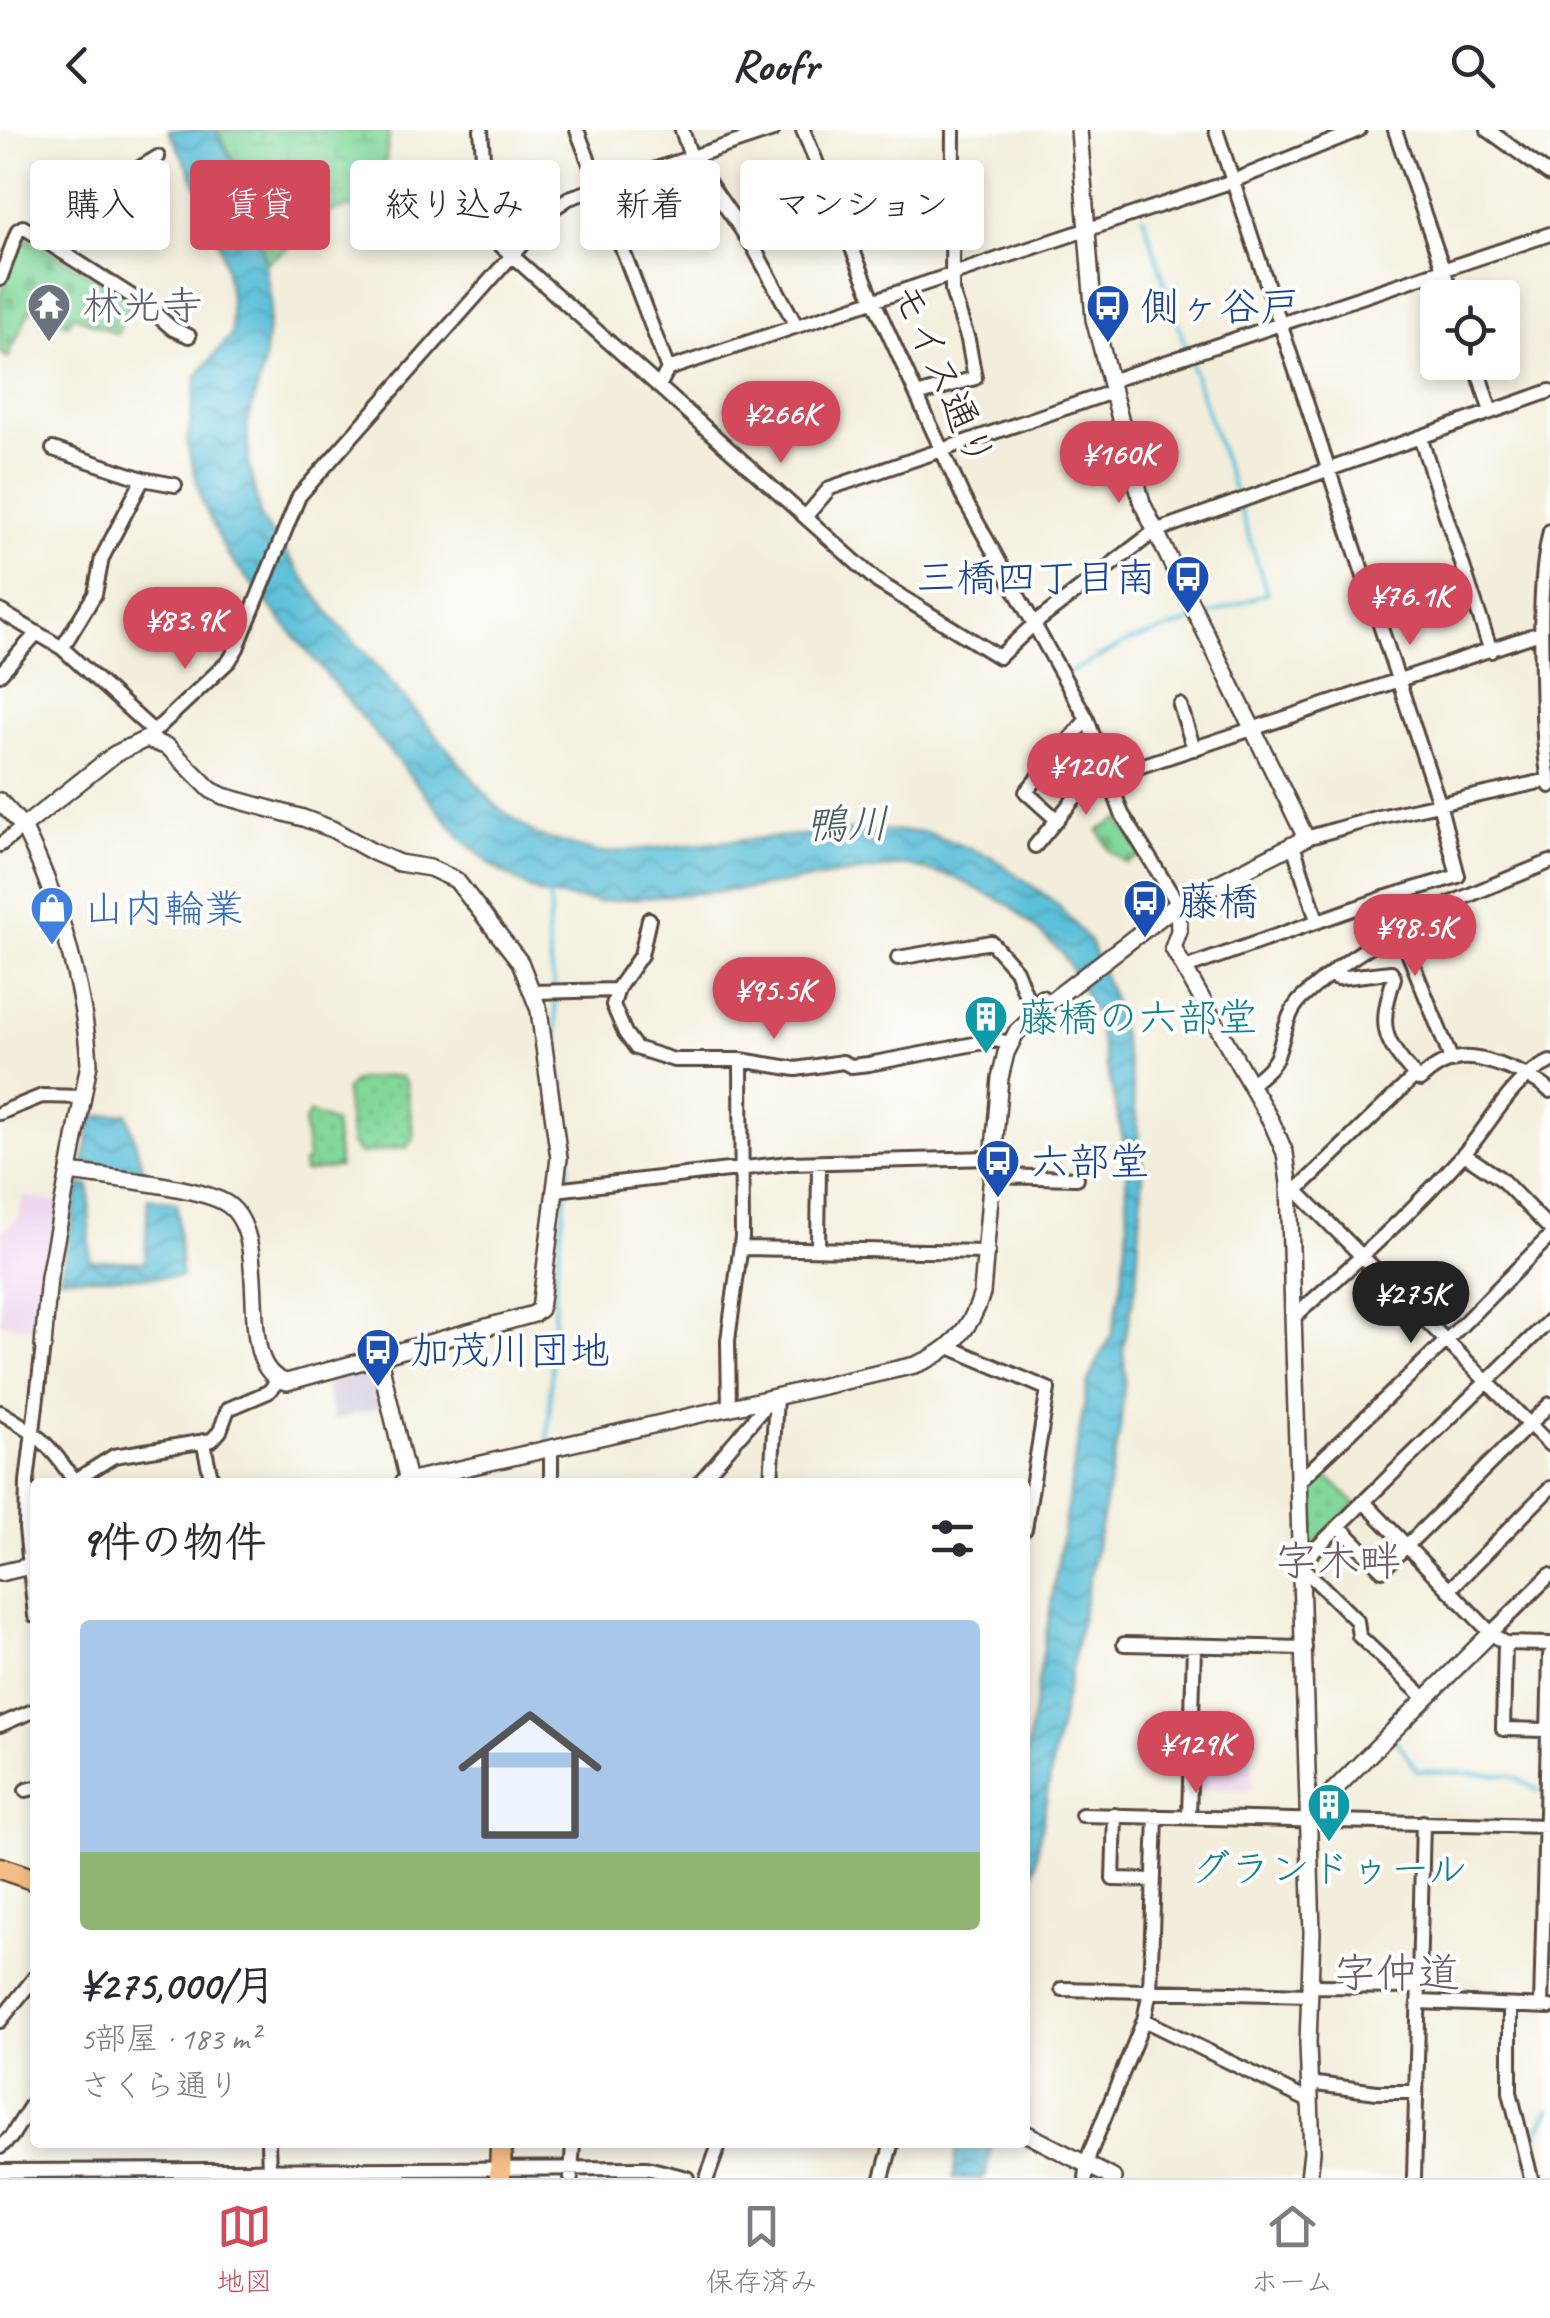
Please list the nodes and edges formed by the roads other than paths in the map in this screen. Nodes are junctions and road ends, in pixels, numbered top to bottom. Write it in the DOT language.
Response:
graph roads {
  1 [pos="481,130"];
  2 [pos="577,130"];
  3 [pos="682,130"];
  4 [pos="774,130"];
  5 [pos="804,130"];
  6 [pos="953,130"];
  7 [pos="1079,130"];
  8 [pos="1216,130"];
  9 [pos="1359,130"];
  10 [pos="1395,130"];
  11 [pos="1488,130"];
  12 [pos="158,157"];
  13 [pos="691,157"];
  14 [pos="153,160"];
  15 [pos="588,160"];
  16 [pos="682,160"];
  17 [pos="1550,175"];
  18 [pos="1232,181"];
  19 [pos="580,194"];
  20 [pos="1086,228"];
  21 [pos="30,232"];
  22 [pos="1550,234"];
  23 [pos="59,250"];
  24 [pos="623,250"];
  25 [pos="512,254"];
  26 [pos="1444,270"];
  27 [pos="952,272"];
  28 [pos="0,279"];
  29 [pos="1447,280"];
  30 [pos="873,299"];
  31 [pos="1281,324"];
  32 [pos="796,326"];
  33 [pos="188,336"];
  34 [pos="668,369"];
  35 [pos="1480,380"];
  36 [pos="658,386"];
  37 [pos="1111,386"];
  38 [pos="1550,391"];
  39 [pos="917,396"];
  40 [pos="1491,412"];
  41 [pos="1420,437"];
  42 [pos="53,449"];
  43 [pos="942,450"];
  44 [pos="1328,470"];
  45 [pos="143,480"];
  46 [pos="175,485"];
  47 [pos="806,516"];
  48 [pos="1155,531"];
  49 [pos="1550,531"];
  50 [pos="0,611"];
  51 [pos="1034,624"];
  52 [pos="37,633"];
  53 [pos="1540,633"];
  54 [pos="62,648"];
  55 [pos="1492,651"];
  56 [pos="1546,667"];
  57 [pos="0,674"];
  58 [pos="1398,681"];
  59 [pos="1180,705"];
  60 [pos="1087,719"];
  61 [pos="1252,730"];
  62 [pos="150,735"];
  63 [pos="1194,749"];
  64 [pos="1106,770"];
  65 [pos="1549,777"];
  66 [pos="0,801"];
  67 [pos="1440,803"];
  68 [pos="1057,820"];
  69 [pos="23,828"];
  70 [pos="1299,842"];
  71 [pos="0,845"];
  72 [pos="1035,846"];
  73 [pos="1550,862"];
  74 [pos="1178,904"];
  75 [pos="649,920"];
  76 [pos="1317,920"];
  77 [pos="1399,930"];
  78 [pos="898,958"];
  79 [pos="1185,968"];
  80 [pos="1330,976"];
  81 [pos="617,990"];
  82 [pos="533,992"];
  83 [pos="1046,999"];
  84 [pos="1010,1043"];
  85 [pos="741,1060"];
  86 [pos="1452,1061"];
  87 [pos="1550,1062"];
  88 [pos="1526,1075"];
  89 [pos="1415,1076"];
  90 [pos="1251,1084"];
  91 [pos="1550,1091"];
  92 [pos="84,1097"];
  93 [pos="0,1113"];
  94 [pos="1464,1154"];
  95 [pos="992,1158"];
  96 [pos="819,1162"];
  97 [pos="744,1168"];
  98 [pos="70,1172"];
  99 [pos="991,1176"];
  100 [pos="1077,1178"];
  101 [pos="1293,1186"];
  102 [pos="556,1190"];
  103 [pos="1550,1228"];
  104 [pos="1550,1236"];
  105 [pos="742,1248"];
  106 [pos="818,1249"];
  107 [pos="988,1252"];
  108 [pos="1364,1256"];
  109 [pos="1294,1316"];
  110 [pos="1550,1320"];
  111 [pos="1447,1340"];
  112 [pos="43,1346"];
  113 [pos="949,1348"];
  114 [pos="379,1358"];
  115 [pos="280,1380"];
  116 [pos="1488,1382"];
  117 [pos="773,1399"];
  118 [pos="1550,1404"];
  119 [pos="729,1409"];
  120 [pos="0,1412"];
  121 [pos="1530,1424"];
  122 [pos="33,1432"];
  123 [pos="203,1441"];
  124 [pos="1550,1445"];
  125 [pos="551,1450"];
  126 [pos="72,1478"];
  127 [pos="79,1478"];
  128 [pos="211,1478"];
  129 [pos="405,1478"];
  130 [pos="424,1478"];
  131 [pos="552,1478"];
  132 [pos="704,1478"];
  133 [pos="771,1478"];
  134 [pos="1298,1482"];
  135 [pos="1550,1488"];
  136 [pos="1030,1499"];
  137 [pos="1364,1502"];
  138 [pos="1339,1526"];
  139 [pos="30,1532"];
  140 [pos="1407,1546"];
  141 [pos="1301,1564"];
  142 [pos="30,1566"];
  143 [pos="0,1573"];
  144 [pos="1550,1575"];
  145 [pos="1450,1590"];
  146 [pos="1498,1638"];
  147 [pos="1124,1644"];
  148 [pos="1550,1644"];
  149 [pos="1194,1646"];
  150 [pos="1305,1648"];
  151 [pos="1550,1654"];
  152 [pos="1549,1698"];
  153 [pos="1426,1699"];
  154 [pos="30,1712"];
  155 [pos="0,1725"];
  156 [pos="1548,1732"];
  157 [pos="1082,1815"];
  158 [pos="1115,1816"];
  159 [pos="1156,1816"];
  160 [pos="1189,1817"];
  161 [pos="1309,1817"];
  162 [pos="1423,1822"];
  163 [pos="1548,1825"];
  164 [pos="0,1868"];
  165 [pos="30,1878"];
  166 [pos="1154,1880"];
  167 [pos="30,1983"];
  168 [pos="1419,1987"];
  169 [pos="1062,1988"];
  170 [pos="1150,1991"];
  171 [pos="1310,1991"];
  172 [pos="1418,2002"];
  173 [pos="1510,2006"];
  174 [pos="1546,2007"];
  175 [pos="1144,2020"];
  176 [pos="0,2021"];
  177 [pos="1309,2083"];
  178 [pos="1416,2092"];
  179 [pos="1309,2101"];
  180 [pos="30,2107"];
  181 [pos="1030,2136"];
  182 [pos="0,2147"];
  183 [pos="268,2148"];
  184 [pos="500,2148"];
  185 [pos="718,2148"];
  186 [pos="890,2148"];
  187 [pos="0,2171"];
  188 [pos="268,2171"];
  189 [pos="1087,2171"];
  190 [pos="571,2172"];
  191 [pos="501,2173"];
  192 [pos="185,2174"];
  193 [pos="687,2178"];
  194 [pos="707,2178"];
  195 [pos="882,2178"];
  196 [pos="1114,2178"];
  197 [pos="1309,2178"];
  198 [pos="1414,2178"];
  199 [pos="1532,2178"];
  1 -- 25 [label="street"];
  2 -- 15 [label="street"];
  3 -- 13 [label="street"];
  4 -- 13 [label="street"];
  5 -- 30 [label="street, モイス通り"];
  6 -- 27 [label="street"];
  7 -- 20 [label="street"];
  8 -- 18 [label="street"];
  9 -- 18 [label="street"];
  10 -- 26 [label="street"];
  11 -- 17 [label="street"];
  12 -- 14 [label="street"];
  13 -- 16 [label="street"];
  13 -- 32 [label="street"];
  18 -- 20 [label="street"];
  18 -- 31 [label="street"];
  19 -- 25 [label="street"];
  20 -- 27 [label="street"];
  20 -- 37 [label="street"];
  21 -- 28 [label="street"];
  22 -- 26 [label="street"];
  23 -- 33 [label="street"];
  24 -- 34 [label="street"];
  25 -- 36 [label="street"];
  25 -- 62 [label="street"];
  26 -- 29 [label="street"];
  26 -- 31 [label="street"];
  27 -- 30 [label="street"];
  27 -- 39 [label="street"];
  30 -- 32 [label="street"];
  30 -- 39 [label="street, モイス通り"];
  31 -- 37 [label="street"];
  31 -- 44 [label="street"];
  32 -- 34 [label="street"];
  34 -- 36 [label="street"];
  35 -- 40 [label="street"];
  36 -- 47 [label="street"];
  37 -- 43 [label="street"];
  37 -- 48 [label="street"];
  38 -- 40 [label="street"];
  39 -- 43 [label="street, モイス通り"];
  40 -- 41 [label="street"];
  41 -- 44 [label="street"];
  41 -- 55 [label="street"];
  42 -- 45 [label="street"];
  43 -- 47 [label="street"];
  43 -- 51 [label="street, モイス通り"];
  44 -- 48 [label="street"];
  44 -- 58 [label="street"];
  45 -- 46 [label="street"];
  45 -- 54 [label="street"];
  47 -- 51 [label="street"];
  48 -- 51 [label="street"];
  48 -- 61 [label="street"];
  49 -- 53 [label="street"];
  50 -- 52 [label="street"];
  51 -- 60 [label="street, モイス通り"];
  52 -- 54 [label="street"];
  52 -- 57 [label="street"];
  53 -- 55 [label="street"];
  53 -- 56 [label="street"];
  54 -- 62 [label="street"];
  55 -- 58 [label="street"];
  56 -- 65 [label="street"];
  58 -- 61 [label="street"];
  58 -- 67 [label="street"];
  59 -- 63 [label="street"];
  60 -- 64 [label="street, モイス通り"];
  60 -- 68 [label="street"];
  61 -- 63 [label="street"];
  61 -- 70 [label="street"];
  62 -- 69 [label="street"];
  62 -- 82 [label="street"];
  63 -- 64 [label="street"];
  64 -- 68 [label="street"];
  64 -- 74 [label="street, モイス通り"];
  65 -- 67 [label="street"];
  66 -- 69 [label="street"];
  67 -- 70 [label="street"];
  67 -- 76 [label="street"];
  68 -- 72 [label="street"];
  69 -- 71 [label="street"];
  69 -- 92 [label="street"];
  70 -- 74 [label="street"];
  70 -- 76 [label="street"];
  73 -- 77 [label="street"];
  74 -- 79 [label="street"];
  74 -- 83 [label="street"];
  75 -- 81 [label="street"];
  76 -- 79 [label="street"];
  77 -- 80 [label="street"];
  77 -- 86 [label="street"];
  78 -- 83 [label="street"];
  79 -- 90 [label="street"];
  80 -- 89 [label="street"];
  80 -- 90 [label="street"];
  81 -- 82 [label="street"];
  81 -- 85 [label="street"];
  82 -- 102 [label="street"];
  83 -- 84 [label="street"];
  84 -- 85 [label="street"];
  84 -- 95 [label="street"];
  85 -- 97 [label="street"];
  86 -- 88 [label="street"];
  86 -- 89 [label="street"];
  87 -- 88 [label="street"];
  88 -- 91 [label="street"];
  88 -- 94 [label="street"];
  89 -- 101 [label="street"];
  90 -- 101 [label="street"];
  92 -- 93 [label="street"];
  92 -- 98 [label="street"];
  94 -- 103 [label="street"];
  94 -- 108 [label="street"];
  95 -- 96 [label="street"];
  95 -- 99 [label="street"];
  96 -- 97 [label="street"];
  96 -- 106 [label="street"];
  97 -- 102 [label="street"];
  97 -- 105 [label="street"];
  98 -- 112 [label="street"];
  98 -- 115 [label="street"];
  99 -- 100 [label="street"];
  99 -- 107 [label="street"];
  101 -- 108 [label="street"];
  101 -- 109 [label="street"];
  102 -- 114 [label="street"];
  104 -- 111 [label="street"];
  105 -- 106 [label="street"];
  105 -- 119 [label="street"];
  106 -- 107 [label="street"];
  107 -- 113 [label="street"];
  108 -- 109 [label="street"];
  108 -- 111 [label="street"];
  109 -- 134 [label="street"];
  110 -- 116 [label="street"];
  111 -- 116 [label="street"];
  111 -- 134 [label="street"];
  112 -- 122 [label="street"];
  113 -- 117 [label="street"];
  113 -- 136 [label="street"];
  114 -- 115 [label="street"];
  114 -- 129 [label="street"];
  115 -- 123 [label="street"];
  116 -- 121 [label="street"];
  116 -- 137 [label="street"];
  117 -- 119 [label="street"];
  117 -- 132 [label="street"];
  117 -- 133 [label="street"];
  118 -- 121 [label="street"];
  119 -- 125 [label="street"];
  120 -- 122 [label="street"];
  121 -- 124 [label="street"];
  121 -- 140 [label="street"];
  122 -- 126 [label="street"];
  122 -- 139 [label="street"];
  123 -- 127 [label="street"];
  123 -- 128 [label="street"];
  125 -- 130 [label="street"];
  125 -- 131 [label="street"];
  134 -- 141 [label="street"];
  135 -- 145 [label="street"];
  137 -- 138 [label="street"];
  137 -- 140 [label="street"];
  138 -- 140 [label="street"];
  138 -- 141 [label="street"];
  140 -- 145 [label="street"];
  141 -- 150 [label="street"];
  141 -- 153 [label="street"];
  142 -- 143 [label="street"];
  144 -- 146 [label="street"];
  145 -- 146 [label="street"];
  146 -- 148 [label="street"];
  146 -- 153 [label="street"];
  146 -- 156 [label="street"];
  147 -- 149 [label="street"];
  149 -- 150 [label="street"];
  149 -- 160 [label="street"];
  150 -- 161 [label="street"];
  151 -- 152 [label="street"];
  152 -- 156 [label="street"];
  153 -- 161 [label="street"];
  154 -- 155 [label="street"];
  156 -- 163 [label="street"];
  157 -- 158 [label="street"];
  158 -- 159 [label="street"];
  158 -- 166 [label="street"];
  159 -- 160 [label="street"];
  159 -- 166 [label="street"];
  160 -- 161 [label="street"];
  161 -- 162 [label="street"];
  161 -- 171 [label="street"];
  162 -- 163 [label="street"];
  162 -- 168 [label="street"];
  163 -- 174 [label="street"];
  164 -- 165 [label="main road"];
  166 -- 170 [label="street"];
  167 -- 176 [label="street"];
  168 -- 171 [label="street"];
  168 -- 172 [label="street"];
  169 -- 170 [label="street"];
  170 -- 171 [label="street"];
  170 -- 175 [label="street"];
  171 -- 177 [label="street"];
  172 -- 173 [label="street"];
  172 -- 178 [label="street"];
  173 -- 174 [label="street"];
  173 -- 199 [label="street"];
  175 -- 179 [label="street"];
  175 -- 189 [label="street"];
  177 -- 178 [label="street"];
  177 -- 179 [label="street"];
  178 -- 198 [label="street"];
  179 -- 197 [label="street"];
  180 -- 182 [label="street"];
  181 -- 189 [label="street"];
  183 -- 188 [label="street"];
  184 -- 191 [label="main road"];
  185 -- 194 [label="street"];
  186 -- 195 [label="street"];
  187 -- 192 [label="street"];
  188 -- 191 [label="street"];
  188 -- 192 [label="street"];
  189 -- 196 [label="street"];
  190 -- 191 [label="street"];
  190 -- 193 [label="street"];
}
